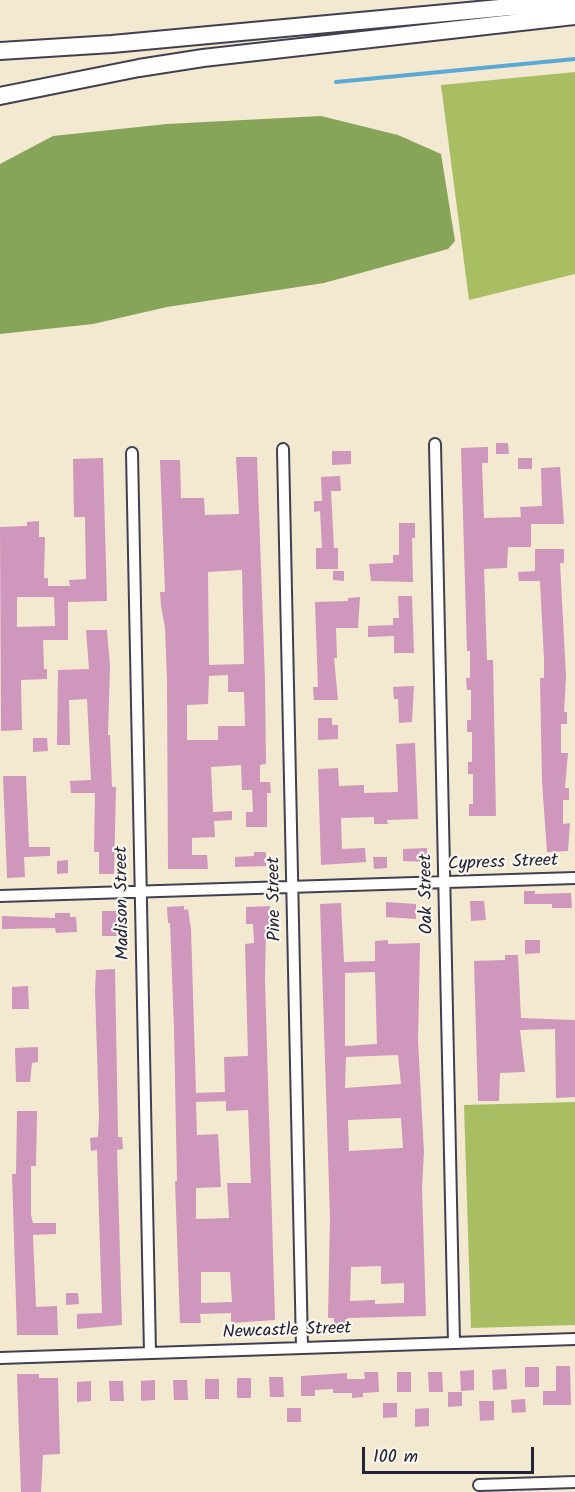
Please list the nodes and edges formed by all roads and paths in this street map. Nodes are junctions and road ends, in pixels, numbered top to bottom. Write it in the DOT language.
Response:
graph roads {
  1 [pos="575,1"];
  2 [pos="575,15"];
  3 [pos="0,51"];
  4 [pos="0,96"];
  5 [pos="435,444"];
  6 [pos="283,449"];
  7 [pos="132,453"];
  8 [pos="575,878"];
  9 [pos="444,882"];
  10 [pos="292,887"];
  11 [pos="140,892"];
  12 [pos="0,896"];
  13 [pos="575,1339"];
  14 [pos="454,1343"];
  15 [pos="302,1348"];
  16 [pos="150,1353"];
  17 [pos="0,1358"];
  18 [pos="575,1482"];
  19 [pos="479,1485"];
  1 -- 3 [label="highway"];
  2 -- 4 [label="highway"];
  5 -- 9 [label="street, Oak Street"];
  6 -- 10 [label="street, Pine Street"];
  7 -- 11 [label="street, Madison Street"];
  8 -- 9 [label="street, Cypress Street"];
  9 -- 10 [label="street, Cypress Street"];
  9 -- 14 [label="street, Oak Street"];
  10 -- 11 [label="street, Cypress Street"];
  10 -- 15 [label="street, Pine Street"];
  11 -- 12 [label="street, Cypress Street"];
  11 -- 16 [label="street, Madison Street"];
  13 -- 14 [label="street, Newcastle Street"];
  14 -- 15 [label="street, Newcastle Street"];
  15 -- 16 [label="street, Newcastle Street"];
  16 -- 17 [label="street, Newcastle Street"];
  18 -- 19 [label="street"];
}
